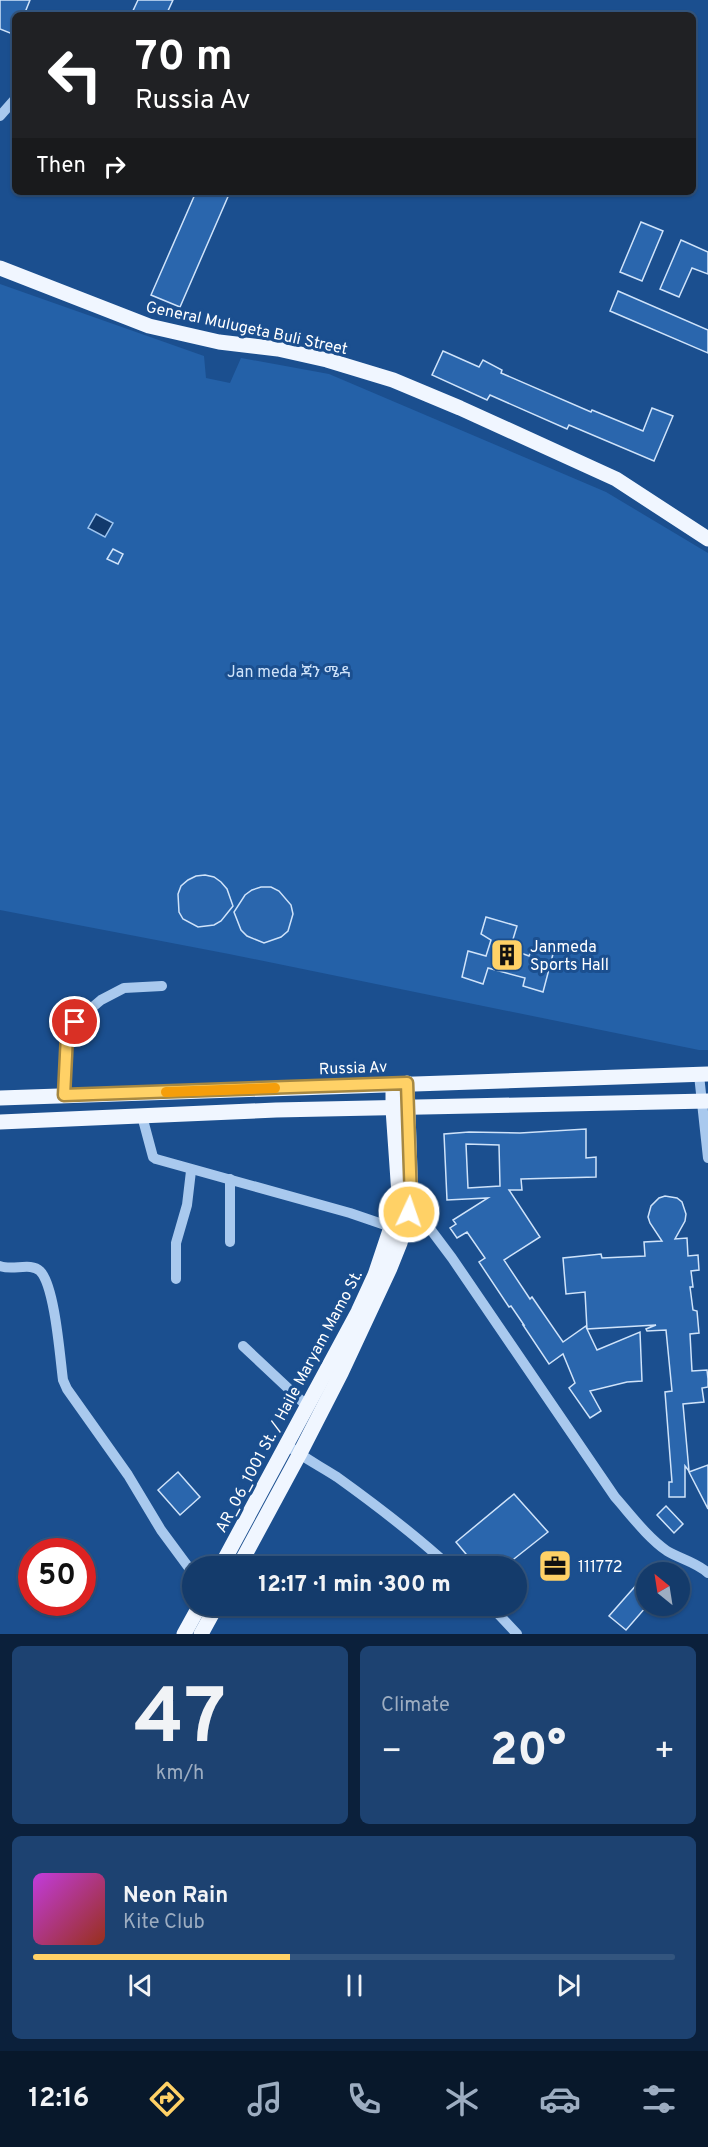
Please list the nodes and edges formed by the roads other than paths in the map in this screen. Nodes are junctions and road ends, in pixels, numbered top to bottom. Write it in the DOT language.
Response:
graph roads {
  1 [pos="12,102"];
  2 [pos="0,116"];
  3 [pos="0,268"];
  4 [pos="708,539"];
  5 [pos="162,986"];
  6 [pos="703,1075"];
  7 [pos="400,1084"];
  8 [pos="64,1095"];
  9 [pos="0,1098"];
  10 [pos="705,1101"];
  11 [pos="400,1108"];
  12 [pos="142,1116"];
  13 [pos="0,1122"];
  14 [pos="708,1158"];
  15 [pos="191,1171"];
  16 [pos="230,1179"];
  17 [pos="403,1208"];
  18 [pos="391,1227"];
  19 [pos="230,1242"];
  20 [pos="0,1266"];
  21 [pos="176,1279"];
  22 [pos="243,1346"];
  23 [pos="334,1371"];
  24 [pos="308,1407"];
  25 [pos="286,1444"];
  26 [pos="299,1455"];
  27 [pos="226,1556"];
  28 [pos="244,1556"];
  29 [pos="438,1556"];
  30 [pos="182,1558"];
  31 [pos="708,1572"];
  32 [pos="194,1616"];
  33 [pos="211,1616"];
  34 [pos="500,1616"];
  35 [pos="184,1634"];
  36 [pos="201,1634"];
  37 [pos="517,1634"];
  1 -- 2 [label="street"];
  3 -- 4 [label="main road, General Mulugeta Buli Street"];
  5 -- 8 [label="street"];
  6 -- 7 [label="main road, Russia Av"];
  6 -- 10 [label="street"];
  7 -- 8 [label="main road, Russia Av"];
  7 -- 11 [label="main road, AR_06_1001 St. / Haile Maryam Mamo St."];
  8 -- 9 [label="main road, Russia Av"];
  10 -- 11 [label="main road"];
  10 -- 14 [label="street"];
  11 -- 12 [label="main road"];
  11 -- 17 [label="main road, AR_06_1001 St. / Haile Maryam Mamo St."];
  12 -- 13 [label="main road"];
  12 -- 15 [label="street"];
  15 -- 16 [label="street"];
  15 -- 21 [label="street"];
  16 -- 18 [label="street"];
  16 -- 19 [label="street"];
  17 -- 18 [label="main road, AR_06_1001 St. / Haile Maryam Mamo St."];
  17 -- 23 [label="main road"];
  17 -- 31 [label="street"];
  18 -- 23 [label="main road, AR_06_1001 St. / Haile Maryam Mamo St."];
  20 -- 30 [label="street"];
  22 -- 24 [label="street"];
  23 -- 24 [label="main road, AR_06_1001 St. / Haile Maryam Mamo St."];
  23 -- 26 [label="main road"];
  24 -- 25 [label="main road, AR_06_1001 St. / Haile Maryam Mamo St."];
  25 -- 26 [label="street"];
  25 -- 27 [label="main road, AR_06_1001 St. / Haile Maryam Mamo St."];
  26 -- 28 [label="main road"];
  26 -- 29 [label="street"];
  32 -- 35 [label="main road"];
  33 -- 36 [label="main road"];
  34 -- 37 [label="street"];
}
